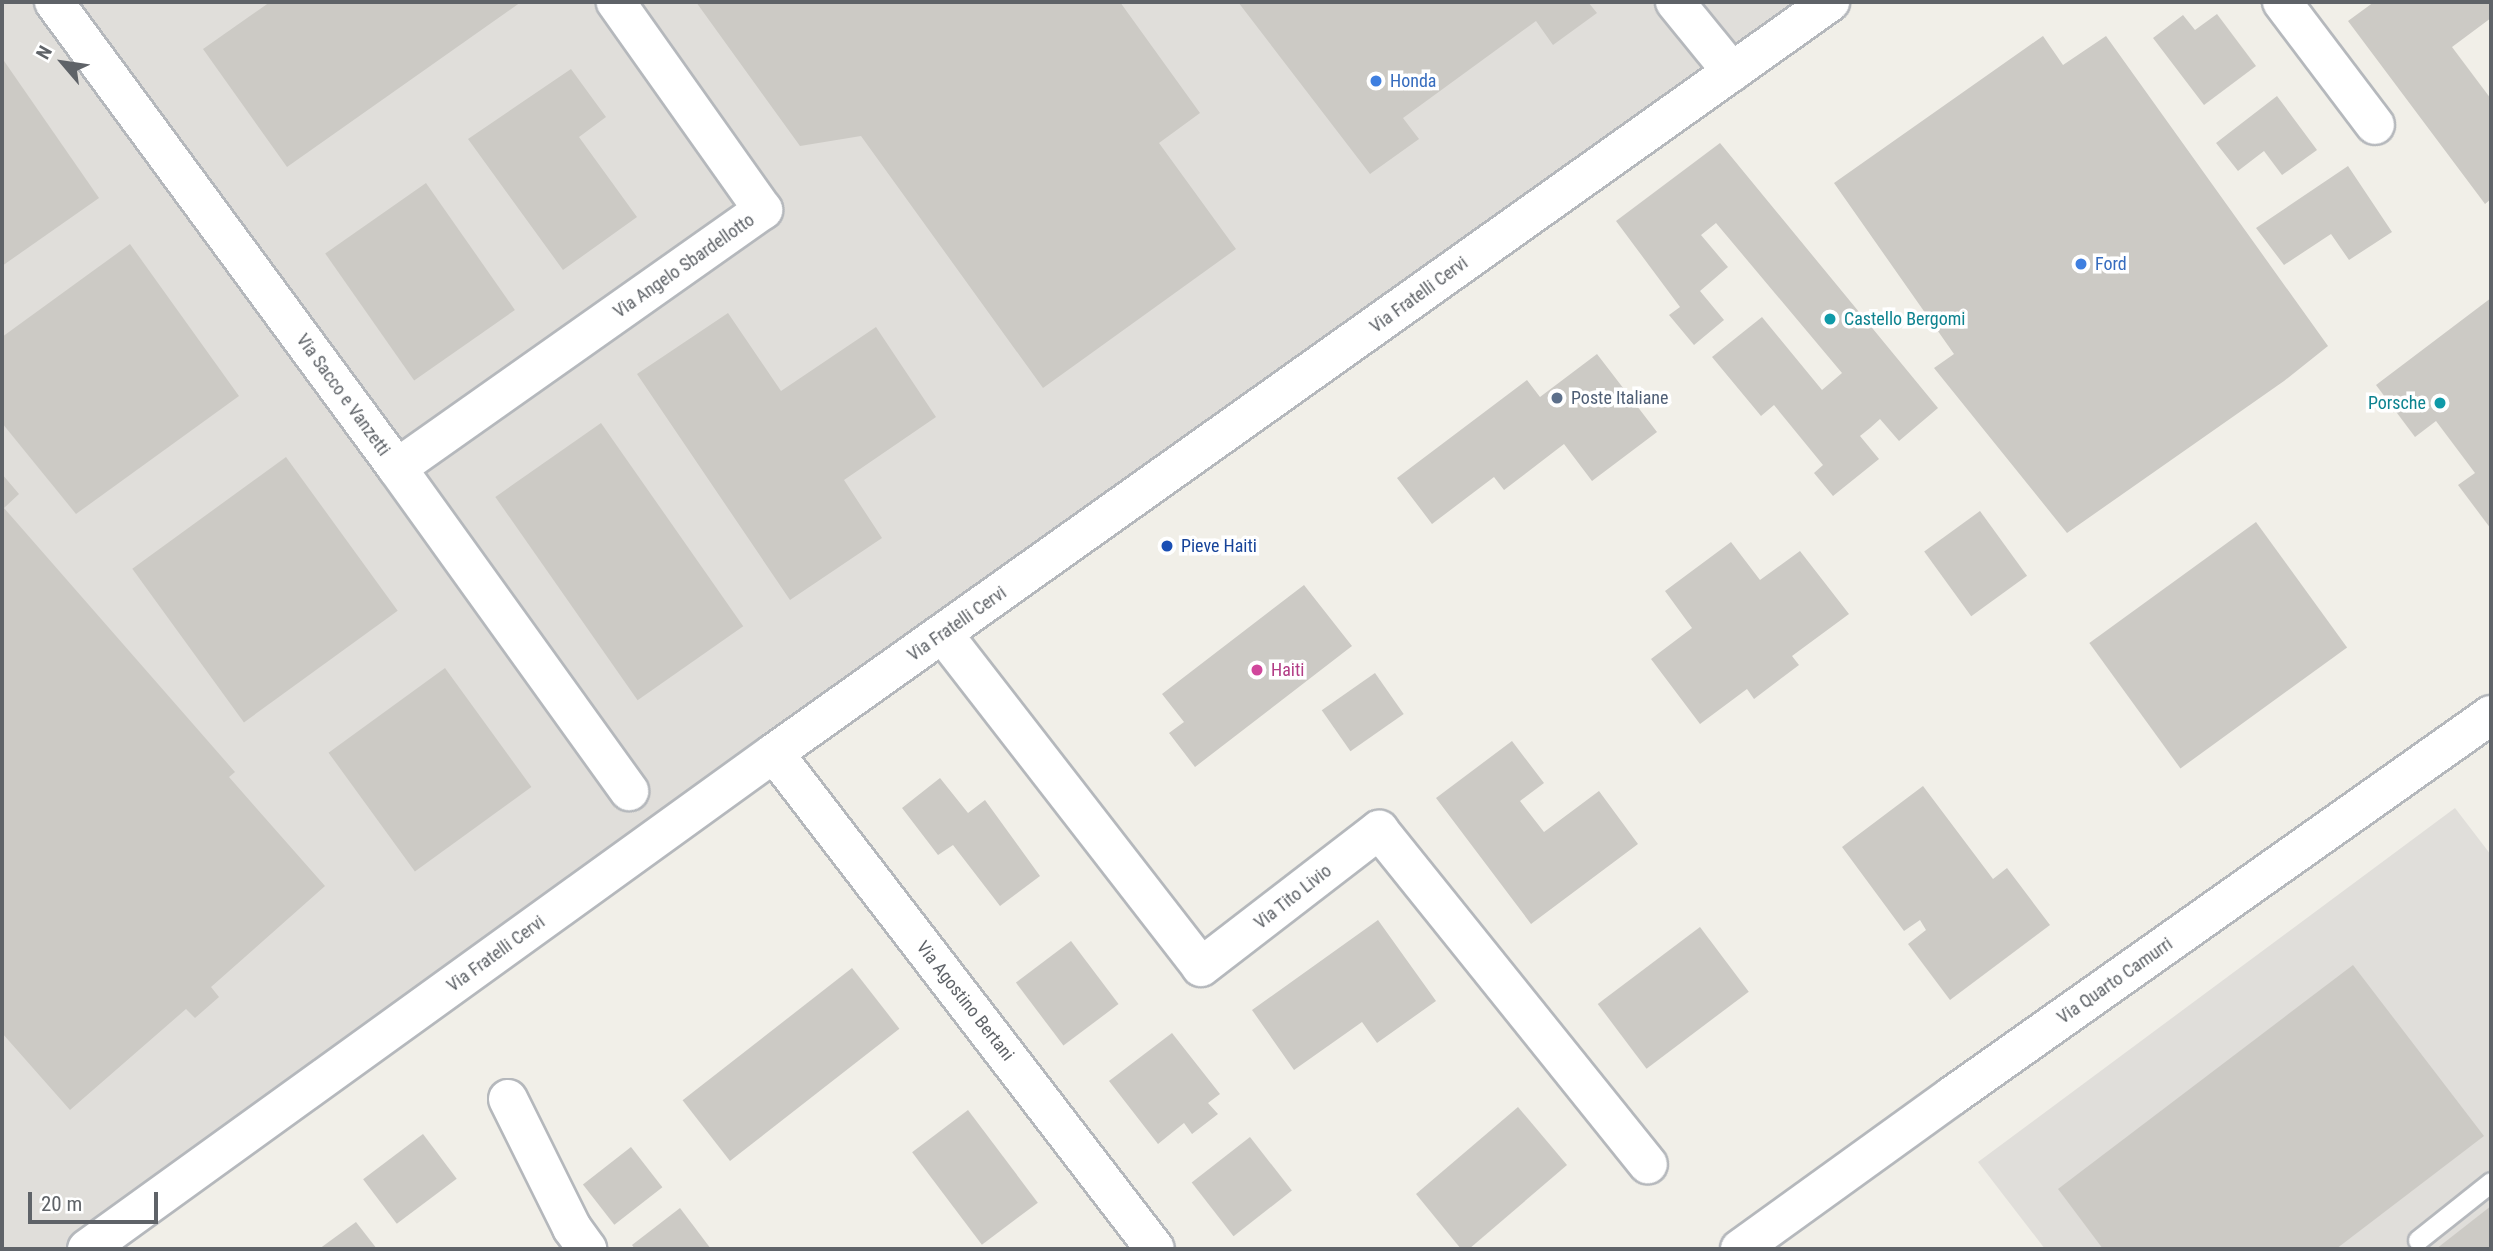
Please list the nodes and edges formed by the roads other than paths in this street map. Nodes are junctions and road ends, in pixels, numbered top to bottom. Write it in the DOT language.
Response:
graph roads {
  1 [pos="54,2"];
  2 [pos="616,2"];
  3 [pos="1675,2"];
  4 [pos="1830,2"];
  5 [pos="2282,2"];
  6 [pos="1732,72"];
  7 [pos="2375,125"];
  8 [pos="397,468"];
  9 [pos="943,634"];
  10 [pos="2491,715"];
  11 [pos="774,753"];
  12 [pos="629,791"];
  13 [pos="508,1099"];
  14 [pos="1647,1164"];
  15 [pos="2491,1182"];
  16 [pos="2418,1240"];
  17 [pos="87,1249"];
  18 [pos="587,1249"];
  19 [pos="1155,1249"];
  20 [pos="1741,1249"];
  1 -- 8 [label="street, Via Sacco e Vanzetti"];
  2 -- 8 [label="street, Via Angelo Sbardellotto"];
  3 -- 6 [label="street"];
  4 -- 6 [label="street, Via Fratelli Cervi"];
  5 -- 7 [label="street"];
  6 -- 9 [label="street, Via Fratelli Cervi"];
  8 -- 12 [label="street, Via Sacco e Vanzetti"];
  9 -- 11 [label="street, Via Fratelli Cervi"];
  9 -- 14 [label="street, Via Tito Livio"];
  10 -- 20 [label="street, Via Quarto Camurri"];
  11 -- 17 [label="street, Via Fratelli Cervi"];
  11 -- 19 [label="street, Via Agostino Bertani"];
  13 -- 18 [label="street"];
  15 -- 16 [label="lane"];
}
